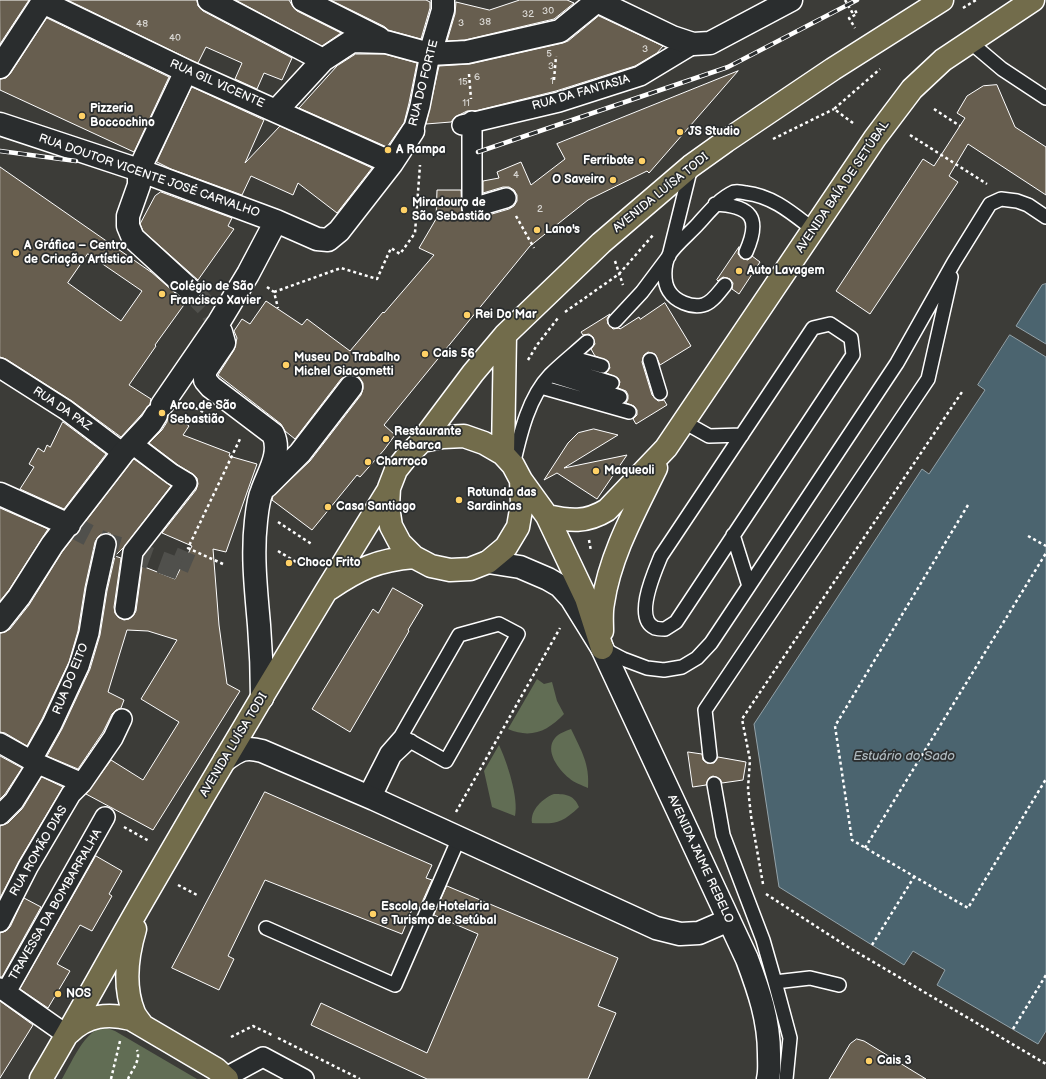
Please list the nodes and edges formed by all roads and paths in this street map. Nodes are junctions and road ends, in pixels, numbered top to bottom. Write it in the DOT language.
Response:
graph roads {
  1 [pos="209,0"];
  2 [pos="303,0"];
  3 [pos="597,0"];
  4 [pos="791,0"];
  5 [pos="942,0"];
  6 [pos="976,0"];
  7 [pos="1033,0"];
  8 [pos="44,1"];
  9 [pos="441,1"];
  10 [pos="1014,6"];
  11 [pos="963,8"];
  12 [pos="560,31"];
  13 [pos="386,42"];
  14 [pos="970,42"];
  15 [pos="693,44"];
  16 [pos="467,52"];
  17 [pos="430,54"];
  18 [pos="323,60"];
  19 [pos="884,66"];
  20 [pos="0,67"];
  21 [pos="186,71"];
  22 [pos="1046,98"];
  23 [pos="559,102"];
  24 [pos="934,109"];
  25 [pos="834,110"];
  26 [pos="276,111"];
  27 [pos="467,123"];
  28 [pos="853,123"];
  29 [pos="0,124"];
  30 [pos="960,126"];
  31 [pos="411,134"];
  32 [pos="910,135"];
  33 [pos="767,142"];
  34 [pos="392,163"];
  35 [pos="691,166"];
  36 [pos="139,170"];
  37 [pos="506,198"];
  38 [pos="1001,199"];
  39 [pos="715,204"];
  40 [pos="350,216"];
  41 [pos="1046,216"];
  42 [pos="276,221"];
  43 [pos="659,228"];
  44 [pos="814,230"];
  45 [pos="534,248"];
  46 [pos="746,252"];
  47 [pos="612,255"];
  48 [pos="669,256"];
  49 [pos="954,262"];
  50 [pos="619,274"];
  51 [pos="725,285"];
  52 [pos="190,290"];
  53 [pos="274,292"];
  54 [pos="628,307"];
  55 [pos="621,323"];
  56 [pos="221,332"];
  57 [pos="505,335"];
  58 [pos="587,342"];
  59 [pos="570,357"];
  60 [pos="650,360"];
  61 [pos="526,363"];
  62 [pos="602,366"];
  63 [pos="0,368"];
  64 [pos="555,371"];
  65 [pos="612,383"];
  66 [pos="351,387"];
  67 [pos="541,387"];
  68 [pos="962,392"];
  69 [pos="660,393"];
  70 [pos="620,397"];
  71 [pos="160,409"];
  72 [pos="630,412"];
  73 [pos="204,413"];
  74 [pos="684,422"];
  75 [pos="742,435"];
  76 [pos="242,436"];
  77 [pos="422,441"];
  78 [pos="127,448"];
  79 [pos="666,448"];
  80 [pos="512,466"];
  81 [pos="389,488"];
  82 [pos="261,493"];
  83 [pos="0,494"];
  84 [pos="968,505"];
  85 [pos="547,516"];
  86 [pos="275,520"];
  87 [pos="68,525"];
  88 [pos="733,535"];
  89 [pos="1028,536"];
  90 [pos="106,544"];
  91 [pos="313,544"];
  92 [pos="1046,546"];
  93 [pos="274,549"];
  94 [pos="1046,553"];
  95 [pos="414,557"];
  96 [pos="488,562"];
  97 [pos="223,564"];
  98 [pos="301,565"];
  99 [pos="750,586"];
  100 [pos="325,592"];
  101 [pos="125,609"];
  102 [pos="0,621"];
  103 [pos="560,628"];
  104 [pos="602,648"];
  105 [pos="262,698"];
  106 [pos="122,719"];
  107 [pos="406,739"];
  108 [pos="0,743"];
  109 [pos="710,756"];
  110 [pos="225,760"];
  111 [pos="34,762"];
  112 [pos="1046,779"];
  113 [pos="82,783"];
  114 [pos="714,784"];
  115 [pos="369,797"];
  116 [pos="0,815"];
  117 [pos="105,817"];
  118 [pos="452,818"];
  119 [pos="460,838"];
  120 [pos="866,848"];
  121 [pos="914,877"];
  122 [pos="174,883"];
  123 [pos="764,886"];
  124 [pos="765,894"];
  125 [pos="199,896"];
  126 [pos="144,899"];
  127 [pos="728,920"];
  128 [pos="0,922"];
  129 [pos="266,928"];
  130 [pos="872,945"];
  131 [pos="1046,975"];
  132 [pos="775,982"];
  133 [pos="839,985"];
  134 [pos="3,990"];
  135 [pos="143,1026"];
  136 [pos="1013,1029"];
  137 [pos="122,1034"];
  138 [pos="67,1035"];
  139 [pos="1046,1064"];
  140 [pos="226,1078"];
  141 [pos="41,1079"];
  142 [pos="111,1079"];
  143 [pos="128,1079"];
  144 [pos="304,1079"];
  145 [pos="768,1079"];
  146 [pos="786,1079"];
  1 -- 18 [label="street"];
  2 -- 13 [label="street"];
  3 -- 12 [label="street"];
  3 -- 15 [label="street"];
  4 -- 15 [label="street"];
  5 -- 35 [label="main road, AVENIDA LUÍSA TODI"];
  6 -- 11 [label="path"];
  7 -- 10 [label="main road, AVENIDA BAÍA DE SETÚBAL"];
  8 -- 20 [label="street"];
  8 -- 21 [label="street, RUA GIL VICENTE"];
  9 -- 17 [label="street, RUA DO FORTE"];
  10 -- 14 [label="main road, AVENIDA BAÍA DE SETÚBAL"];
  12 -- 16 [label="street"];
  12 -- 23 [label="path"];
  13 -- 17 [label="street"];
  13 -- 18 [label="street"];
  14 -- 22 [label="lane"];
  14 -- 44 [label="main road, AVENIDA BAÍA DE SETÚBAL"];
  15 -- 23 [label="street, RUA DA FANTASIA"];
  16 -- 17 [label="street"];
  16 -- 27 [label="path"];
  17 -- 31 [label="street, RUA DO FORTE"];
  18 -- 26 [label="street"];
  19 -- 25 [label="path"];
  21 -- 26 [label="street, RUA GIL VICENTE"];
  21 -- 36 [label="street"];
  23 -- 27 [label="street, RUA DA FANTASIA"];
  24 -- 30 [label="path"];
  25 -- 28 [label="path"];
  25 -- 33 [label="path"];
  26 -- 34 [label="street, RUA GIL VICENTE"];
  27 -- 37 [label="street"];
  29 -- 36 [label="street, RUA DOUTOR VICENTE JOSÉ CARVALHO"];
  31 -- 34 [label="street, RUA DO FORTE"];
  31 -- 53 [label="path"];
  32 -- 38 [label="path"];
  34 -- 40 [label="street, RUA DO FORTE"];
  35 -- 48 [label="lane"];
  35 -- 57 [label="main road, AVENIDA LUÍSA TODI"];
  36 -- 42 [label="street, RUA DOUTOR VICENTE JOSÉ CARVALHO"];
  36 -- 52 [label="street"];
  37 -- 45 [label="path"];
  38 -- 41 [label="lane"];
  38 -- 49 [label="lane"];
  39 -- 44 [label="lane"];
  39 -- 46 [label="lane"];
  39 -- 48 [label="lane"];
  40 -- 42 [label="street, RUA DOUTOR VICENTE JOSÉ CARVALHO"];
  42 -- 71 [label="street"];
  43 -- 50 [label="path"];
  44 -- 74 [label="main road, AVENIDA BAÍA DE SETÚBAL"];
  47 -- 50 [label="path"];
  48 -- 51 [label="lane"];
  48 -- 54 [label="lane"];
  49 -- 99 [label="lane"];
  49 -- 109 [label="lane"];
  50 -- 54 [label="path"];
  50 -- 61 [label="path"];
  54 -- 55 [label="lane"];
  56 -- 82 [label="street"];
  57 -- 77 [label="main road, AVENIDA LUÍSA TODI"];
  57 -- 80 [label="main road"];
  58 -- 59 [label="lane"];
  59 -- 62 [label="lane"];
  59 -- 64 [label="lane"];
  60 -- 69 [label="lane"];
  63 -- 78 [label="street, RUA DA PAZ"];
  64 -- 65 [label="lane"];
  64 -- 67 [label="lane"];
  64 -- 70 [label="lane"];
  66 -- 82 [label="street"];
  67 -- 72 [label="lane"];
  67 -- 80 [label="lane"];
  68 -- 123 [label="path"];
  71 -- 73 [label="path"];
  71 -- 78 [label="street"];
  74 -- 75 [label="lane"];
  74 -- 79 [label="main road, AVENIDA BAÍA DE SETÚBAL"];
  75 -- 88 [label="lane"];
  75 -- 88 [label="lane"];
  76 -- 97 [label="path"];
  77 -- 80 [label="main road"];
  77 -- 81 [label="main road"];
  78 -- 87 [label="street"];
  78 -- 101 [label="street, RUA DA PAZ"];
  79 -- 85 [label="main road, AVENIDA BAÍA DE SETÚBAL"];
  79 -- 104 [label="main road"];
  80 -- 85 [label="main road, AVENIDA JAIME REBELO"];
  80 -- 96 [label="main road"];
  81 -- 95 [label="main road"];
  81 -- 100 [label="main road, AVENIDA LUÍSA TODI"];
  82 -- 105 [label="street"];
  83 -- 87 [label="street"];
  84 -- 120 [label="path"];
  85 -- 104 [label="main road, AVENIDA JAIME REBELO"];
  86 -- 91 [label="path"];
  87 -- 102 [label="street"];
  88 -- 99 [label="lane"];
  89 -- 92 [label="path"];
  90 -- 111 [label="street, RUA DO EITO"];
  93 -- 98 [label="path"];
  94 -- 120 [label="path"];
  95 -- 96 [label="main road"];
  95 -- 100 [label="main road, AVENIDA LUÍSA TODI"];
  96 -- 104 [label="street, AVENIDA JAIME REBELO"];
  99 -- 104 [label="lane"];
  100 -- 105 [label="main road, AVENIDA LUÍSA TODI"];
  103 -- 118 [label="path"];
  104 -- 127 [label="street, AVENIDA JAIME REBELO"];
  105 -- 110 [label="main road, AVENIDA LUÍSA TODI"];
  106 -- 113 [label="street, RUA ROMÃO DIAS"];
  107 -- 107 [label="lane"];
  107 -- 115 [label="lane"];
  108 -- 111 [label="street"];
  110 -- 115 [label="street"];
  110 -- 126 [label="main road, AVENIDA LUÍSA TODI"];
  111 -- 113 [label="street"];
  111 -- 116 [label="street, RUA DO EITO"];
  112 -- 121 [label="path"];
  113 -- 128 [label="street, RUA ROMÃO DIAS"];
  114 -- 132 [label="lane"];
  115 -- 119 [label="street"];
  117 -- 134 [label="street, TRAVESSA DA BOMBARRALHA"];
  119 -- 127 [label="street"];
  119 -- 129 [label="lane"];
  120 -- 121 [label="path"];
  121 -- 130 [label="path"];
  122 -- 125 [label="path"];
  124 -- 139 [label="path"];
  126 -- 135 [label="main road, AVENIDA LUÍSA TODI"];
  126 -- 138 [label="main road, AVENIDA LUÍSA TODI"];
  127 -- 145 [label="street, AVENIDA JAIME REBELO"];
  131 -- 136 [label="path"];
  132 -- 133 [label="lane"];
  132 -- 146 [label="lane"];
  134 -- 138 [label="street"];
  135 -- 138 [label="main road, AVENIDA LUÍSA TODI"];
  135 -- 140 [label="main road, AVENIDA LUÍSA TODI"];
  135 -- 143 [label="path"];
  137 -- 142 [label="path"];
  138 -- 141 [label="main road, AVENIDA LUÍSA TODI"];
  140 -- 144 [label="street"];
}
